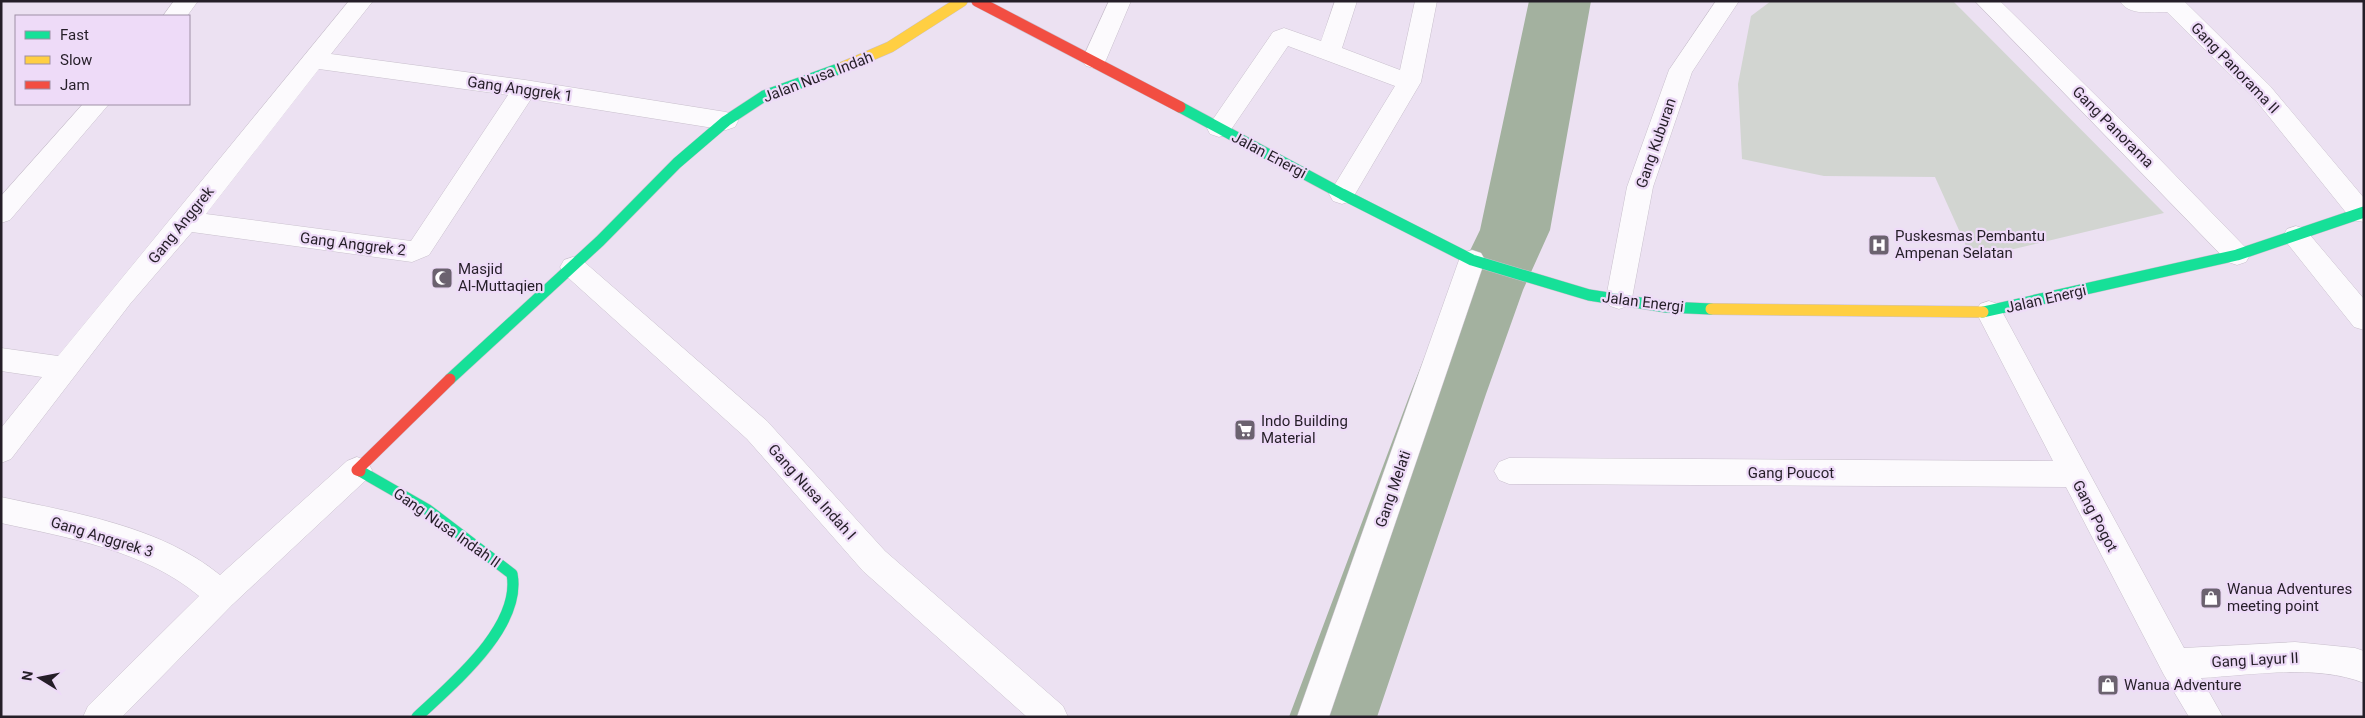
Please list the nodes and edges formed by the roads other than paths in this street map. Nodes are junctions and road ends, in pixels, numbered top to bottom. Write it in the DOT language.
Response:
graph roads {
  1 [pos="187,1"];
  2 [pos="362,1"];
  3 [pos="962,1"];
  4 [pos="977,1"];
  5 [pos="1120,1"];
  6 [pos="1346,1"];
  7 [pos="1426,1"];
  8 [pos="1728,1"];
  9 [pos="1986,1"];
  10 [pos="2131,1"];
  11 [pos="175,15"];
  12 [pos="1328,51"];
  13 [pos="314,60"];
  14 [pos="1094,60"];
  15 [pos="1410,82"];
  16 [pos="525,88"];
  17 [pos="96,105"];
  18 [pos="726,121"];
  19 [pos="1218,128"];
  20 [pos="1342,194"];
  21 [pos="3,209"];
  22 [pos="2362,212"];
  23 [pos="186,220"];
  24 [pos="2296,236"];
  25 [pos="2237,255"];
  26 [pos="1476,262"];
  27 [pos="573,267"];
  28 [pos="1618,298"];
  29 [pos="1989,312"];
  30 [pos="2364,319"];
  31 [pos="1,359"];
  32 [pos="65,369"];
  33 [pos="1,450"];
  34 [pos="357,470"];
  35 [pos="1510,472"];
  36 [pos="2073,474"];
  37 [pos="1,510"];
  38 [pos="221,595"];
  39 [pos="2175,664"];
  40 [pos="2364,668"];
  41 [pos="99,717"];
  42 [pos="417,717"];
  43 [pos="1052,717"];
  44 [pos="1313,717"];
  45 [pos="2207,717"];
  1 -- 11 [label="street"];
  2 -- 13 [label="street, Gang Anggrek"];
  3 -- 18 [label="main road, Jalan Nusa Indah"];
  4 -- 14 [label="main road, Jalan Energi"];
  5 -- 14 [label="street"];
  6 -- 12 [label="street"];
  7 -- 15 [label="street"];
  8 -- 28 [label="street, Gang Kuburan"];
  9 -- 25 [label="street, Gang Panorama"];
  10 -- 22 [label="street, Gang Panorama II"];
  12 -- 15 [label="street"];
  12 -- 19 [label="street"];
  13 -- 16 [label="street, Gang Anggrek 1"];
  13 -- 23 [label="street, Gang Anggrek"];
  14 -- 19 [label="main road, Jalan Energi"];
  15 -- 20 [label="street"];
  16 -- 18 [label="street, Gang Anggrek 1"];
  16 -- 23 [label="street, Gang Anggrek 2"];
  17 -- 21 [label="street"];
  18 -- 27 [label="main road, Jalan Nusa Indah"];
  19 -- 20 [label="main road, Jalan Energi"];
  20 -- 26 [label="main road, Jalan Energi"];
  22 -- 24 [label="main road, Jalan Energi"];
  23 -- 32 [label="street, Gang Anggrek"];
  24 -- 25 [label="main road, Jalan Energi"];
  24 -- 30 [label="street"];
  25 -- 29 [label="main road, Jalan Energi"];
  26 -- 28 [label="main road, Jalan Energi"];
  26 -- 44 [label="street, Gang Melati"];
  27 -- 34 [label="main road"];
  27 -- 43 [label="street, Gang Nusa Indah I"];
  28 -- 29 [label="main road, Jalan Energi"];
  29 -- 36 [label="street, Gang Pogot"];
  31 -- 32 [label="street"];
  32 -- 33 [label="street, Gang Anggrek"];
  34 -- 38 [label="street"];
  34 -- 42 [label="main road, Gang Nusa Indah II"];
  35 -- 36 [label="street, Gang Poucot"];
  36 -- 39 [label="street, Gang Pogot"];
  37 -- 38 [label="street, Gang Anggrek 3"];
  38 -- 41 [label="street"];
  39 -- 40 [label="street, Gang Layur II"];
  39 -- 45 [label="street, Gang Pogot"];
}
